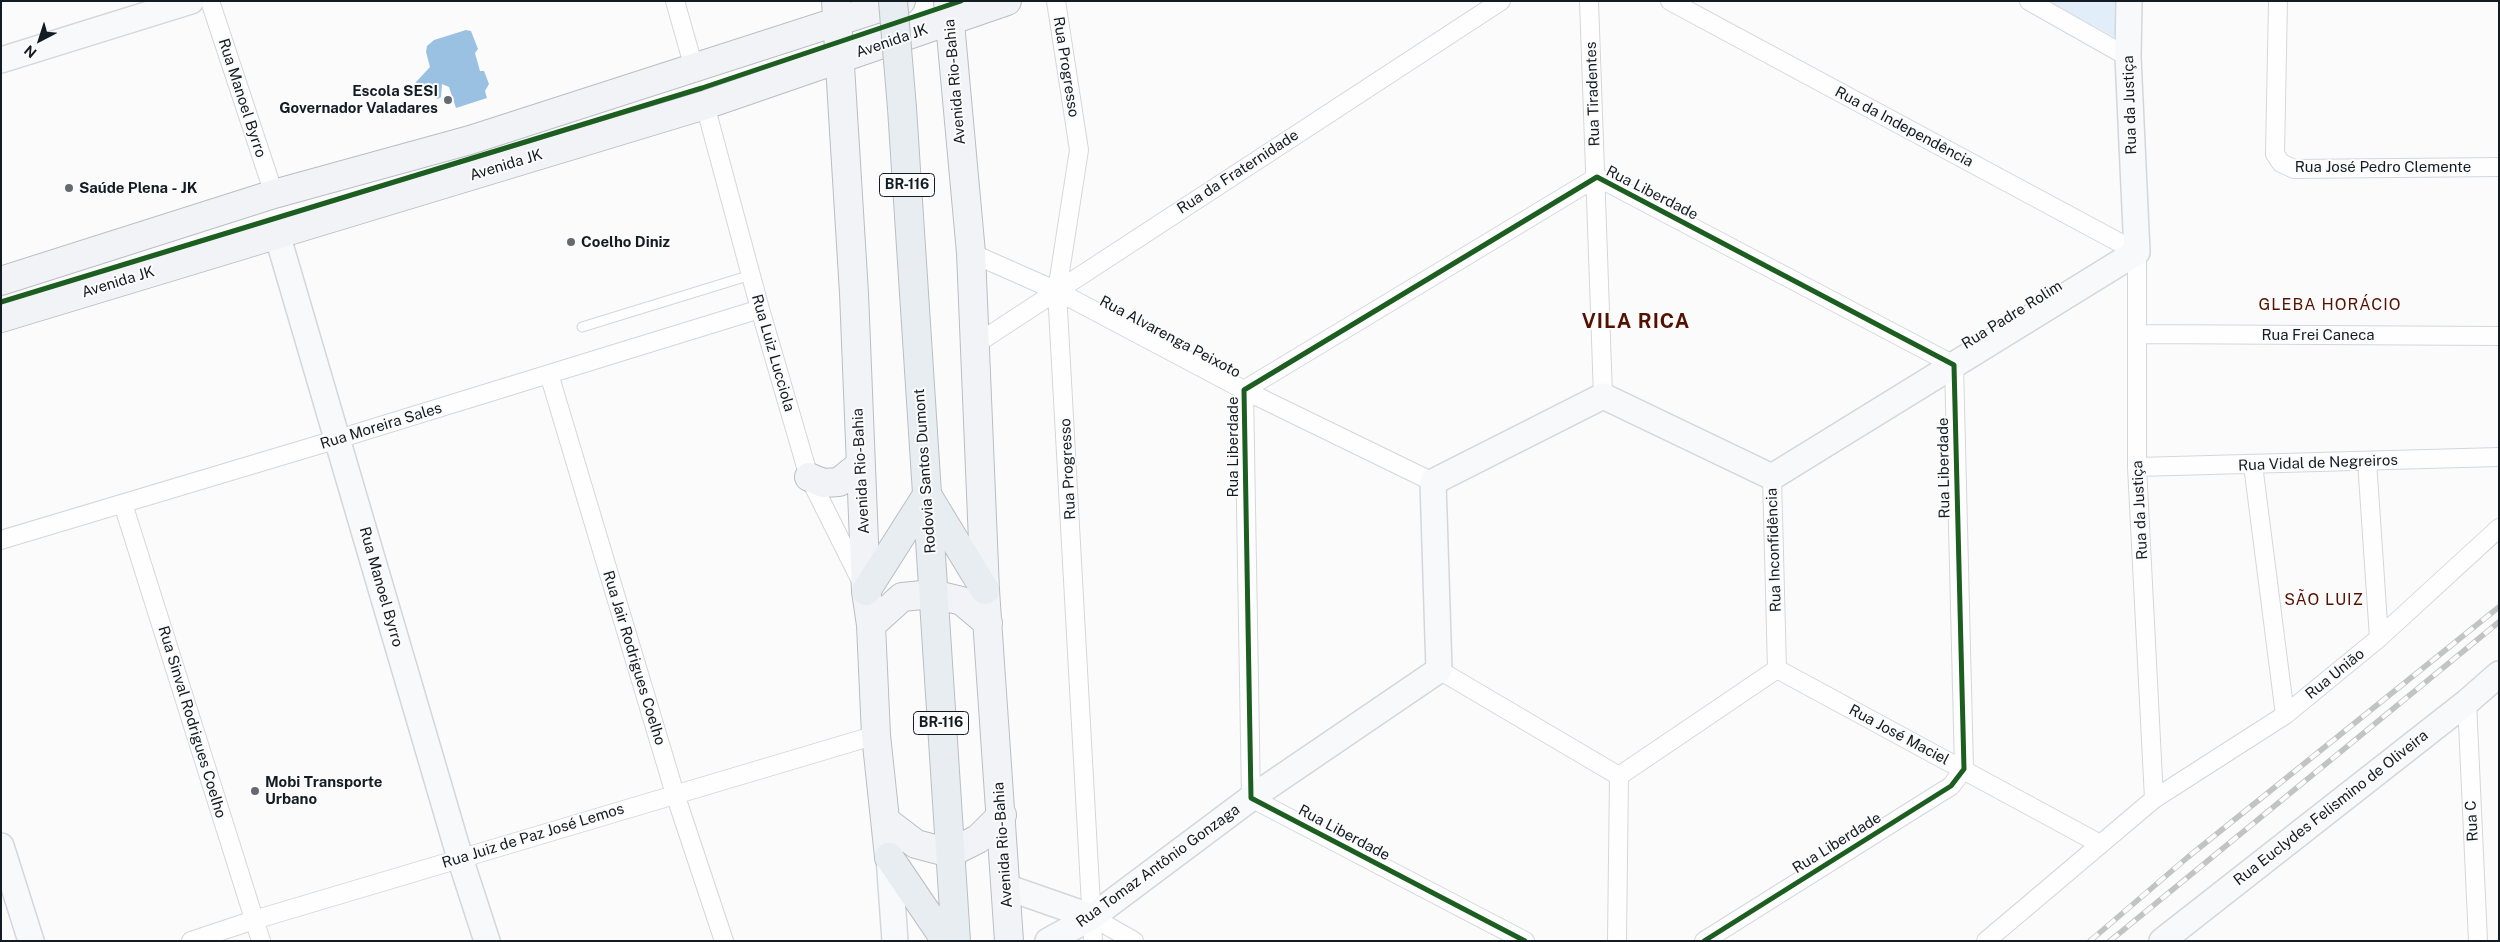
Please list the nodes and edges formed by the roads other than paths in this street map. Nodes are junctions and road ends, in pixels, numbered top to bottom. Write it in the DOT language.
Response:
graph roads {
  1 [pos="191,1"];
  2 [pos="210,1"];
  3 [pos="675,1"];
  4 [pos="893,1"];
  5 [pos="902,1"];
  6 [pos="1007,1"];
  7 [pos="1056,1"];
  8 [pos="1500,1"];
  9 [pos="1589,1"];
  10 [pos="1670,1"];
  11 [pos="2029,1"];
  12 [pos="2129,1"];
  13 [pos="2278,1"];
  14 [pos="948,11"];
  15 [pos="837,12"];
  16 [pos="2128,57"];
  17 [pos="841,58"];
  18 [pos="1,60"];
  19 [pos="694,68"];
  20 [pos="705,105"];
  21 [pos="2499,167"];
  22 [pos="1597,177"];
  23 [pos="274,194"];
  24 [pos="277,234"];
  25 [pos="2137,252"];
  26 [pos="971,253"];
  27 [pos="751,275"];
  28 [pos="1,281"];
  29 [pos="1058,291"];
  30 [pos="760,309"];
  31 [pos="1,318"];
  32 [pos="582,327"];
  33 [pos="2137,334"];
  34 [pos="2499,336"];
  35 [pos="976,344"];
  36 [pos="1954,365"];
  37 [pos="549,374"];
  38 [pos="1244,390"];
  39 [pos="1603,396"];
  40 [pos="338,439"];
  41 [pos="2499,457"];
  42 [pos="2367,461"];
  43 [pos="860,465"];
  44 [pos="2253,465"];
  45 [pos="2137,467"];
  46 [pos="809,477"];
  47 [pos="1772,477"];
  48 [pos="1433,482"];
  49 [pos="927,495"];
  50 [pos="123,504"];
  51 [pos="2499,528"];
  52 [pos="1,540"];
  53 [pos="985,590"];
  54 [pos="866,591"];
  55 [pos="932,594"];
  56 [pos="988,622"];
  57 [pos="871,625"];
  58 [pos="2379,638"];
  59 [pos="1777,669"];
  60 [pos="1439,670"];
  61 [pos="2499,674"];
  62 [pos="2467,702"];
  63 [pos="2285,715"];
  64 [pos="876,735"];
  65 [pos="1964,769"];
  66 [pos="1619,776"];
  67 [pos="676,794"];
  68 [pos="1251,798"];
  69 [pos="2154,799"];
  70 [pos="1002,815"];
  71 [pos="887,822"];
  72 [pos="2100,844"];
  73 [pos="1,846"];
  74 [pos="950,853"];
  75 [pos="890,857"];
  76 [pos="460,858"];
  77 [pos="1006,887"];
  78 [pos="254,920"];
  79 [pos="1093,929"];
  80 [pos="2188,930"];
  81 [pos="31,941"];
  82 [pos="191,941"];
  83 [pos="261,941"];
  84 [pos="487,941"];
  85 [pos="724,941"];
  86 [pos="895,941"];
  87 [pos="946,941"];
  88 [pos="956,941"];
  89 [pos="1009,941"];
  90 [pos="1048,941"];
  91 [pos="1134,941"];
  92 [pos="1524,941"];
  93 [pos="1617,941"];
  94 [pos="1704,941"];
  95 [pos="1986,941"];
  96 [pos="2162,941"];
  97 [pos="2478,941"];
  1 -- 18 [label="street"];
  2 -- 23 [label="street, Rua Manoel Byrro"];
  3 -- 19 [label="street"];
  4 -- 49 [label="highway, Rodovia Santos Dumont / BR-116, bridge"];
  5 -- 15 [label="main road"];
  6 -- 14 [label="main road, Avenida JK"];
  7 -- 29 [label="street, Rua Progresso"];
  8 -- 29 [label="street, Rua da Fraternidade"];
  9 -- 22 [label="street, Rua Tiradentes"];
  10 -- 25 [label="street, Rua da Independência"];
  11 -- 16 [label="street"];
  12 -- 16 [label="street, Rua da Justiça"];
  13 -- 21 [label="street, Rua José Pedro Clemente"];
  14 -- 17 [label="main road, Avenida JK"];
  14 -- 26 [label="main road, Avenida Rio-Bahia"];
  15 -- 17 [label="main road, Avenida Rio-Bahia"];
  15 -- 19 [label="main road"];
  16 -- 25 [label="street, Rua da Justiça"];
  17 -- 20 [label="main road, Avenida JK"];
  17 -- 43 [label="main road, Avenida Rio-Bahia"];
  19 -- 23 [label="main road"];
  20 -- 24 [label="main road, Avenida JK"];
  20 -- 27 [label="street, Rua Luiz Lucciola"];
  22 -- 36 [label="street, Rua Liberdade"];
  22 -- 38 [label="street, Rua Liberdade"];
  22 -- 39 [label="street, Rua Tiradentes"];
  23 -- 28 [label="main road"];
  24 -- 31 [label="main road, Avenida JK"];
  24 -- 40 [label="street, Rua Manoel Byrro"];
  25 -- 33 [label="street, Rua da Justiça"];
  25 -- 36 [label="street, Rua Padre Rolim"];
  26 -- 29 [label="street, Rua Alvarenga Peixoto"];
  26 -- 35 [label="main road, Avenida Rio-Bahia"];
  27 -- 30 [label="street, Rua Luiz Lucciola"];
  27 -- 32 [label="lane"];
  29 -- 35 [label="street, Rua da Fraternidade"];
  29 -- 38 [label="street, Rua Alvarenga Peixoto"];
  29 -- 79 [label="street, Rua Progresso"];
  30 -- 37 [label="street, Rua Moreira Sales"];
  30 -- 46 [label="street, Rua Luiz Lucciola"];
  33 -- 34 [label="street, Rua Frei Caneca"];
  33 -- 45 [label="street, Rua da Justiça"];
  35 -- 53 [label="main road, Avenida Rio-Bahia"];
  36 -- 47 [label="street, Rua Padre Rolim"];
  36 -- 65 [label="street, Rua Liberdade"];
  37 -- 40 [label="street, Rua Moreira Sales"];
  37 -- 67 [label="street, Rua Jair Rodrigues Coelho"];
  38 -- 48 [label="street, Rua Alvarenga Peixoto"];
  38 -- 68 [label="street, Rua Liberdade"];
  39 -- 47 [label="street, Rua Inconfidência"];
  39 -- 48 [label="street"];
  40 -- 50 [label="street, Rua Moreira Sales"];
  40 -- 76 [label="street, Rua Manoel Byrro"];
  41 -- 42 [label="street, Rua Vidal de Negreiros"];
  42 -- 44 [label="street, Rua Vidal de Negreiros"];
  42 -- 58 [label="street"];
  43 -- 46 [label="main road"];
  43 -- 54 [label="main road, Avenida Rio-Bahia"];
  44 -- 45 [label="street, Rua Vidal de Negreiros"];
  44 -- 63 [label="street"];
  45 -- 69 [label="street, Rua da Justiça"];
  46 -- 54 [label="street, Rua Luiz Lucciola"];
  47 -- 59 [label="street, Rua Inconfidência"];
  48 -- 60 [label="street"];
  49 -- 53 [label="highway"];
  49 -- 54 [label="highway"];
  49 -- 55 [label="highway, Rodovia Santos Dumont / BR-116"];
  50 -- 52 [label="street, Rua Moreira Sales"];
  50 -- 78 [label="street, Rua Sinval Rodrigues Coelho"];
  51 -- 58 [label="street, Rua União"];
  53 -- 56 [label="main road, Avenida Rio-Bahia"];
  54 -- 57 [label="main road, Avenida Rio-Bahia"];
  55 -- 56 [label="main road"];
  55 -- 57 [label="main road"];
  55 -- 74 [label="highway, Rodovia Santos Dumont / BR-116"];
  56 -- 70 [label="main road, Avenida Rio-Bahia"];
  57 -- 64 [label="main road, Avenida Rio-Bahia"];
  58 -- 63 [label="street, Rua União"];
  59 -- 65 [label="street, Rua José Maciel"];
  59 -- 66 [label="street"];
  60 -- 66 [label="street"];
  60 -- 68 [label="street, Rua Tomaz Antônio Gonzaga"];
  61 -- 62 [label="street, Rua Euclydes Felismino de Oliveira"];
  62 -- 80 [label="street, Rua Euclydes Felismino de Oliveira"];
  62 -- 97 [label="street, Rua C"];
  63 -- 69 [label="street, Rua União"];
  64 -- 67 [label="street, Rua Juiz de Paz José Lemos"];
  64 -- 71 [label="main road, Avenida Rio-Bahia"];
  65 -- 72 [label="street, Rua José Maciel"];
  65 -- 94 [label="street, Rua Liberdade"];
  66 -- 93 [label="street"];
  67 -- 76 [label="street, Rua Juiz de Paz José Lemos"];
  67 -- 85 [label="street, Rua Jair Rodrigues Coelho"];
  68 -- 79 [label="street, Rua Tomaz Antônio Gonzaga"];
  68 -- 92 [label="street, Rua Liberdade"];
  69 -- 72 [label="street"];
  70 -- 74 [label="main road"];
  70 -- 77 [label="main road, Avenida Rio-Bahia"];
  71 -- 74 [label="main road"];
  71 -- 75 [label="main road, Avenida Rio-Bahia"];
  72 -- 95 [label="street"];
  73 -- 81 [label="street"];
  74 -- 88 [label="highway, Rodovia Santos Dumont / BR-116"];
  75 -- 86 [label="street, Avenida Rio-Bahia"];
  75 -- 87 [label="highway"];
  76 -- 78 [label="street, Rua Juiz de Paz José Lemos"];
  76 -- 84 [label="street, Rua Manoel Byrro"];
  77 -- 79 [label="street"];
  77 -- 89 [label="main road, Avenida Rio-Bahia"];
  78 -- 82 [label="street, Rua Juiz de Paz José Lemos"];
  78 -- 83 [label="street, Rua Sinval Rodrigues Coelho"];
  79 -- 90 [label="street, Rua Tomaz Antônio Gonzaga"];
  79 -- 91 [label="street"];
  80 -- 96 [label="street, Rua Euclydes Felismino de Oliveira"];
}
